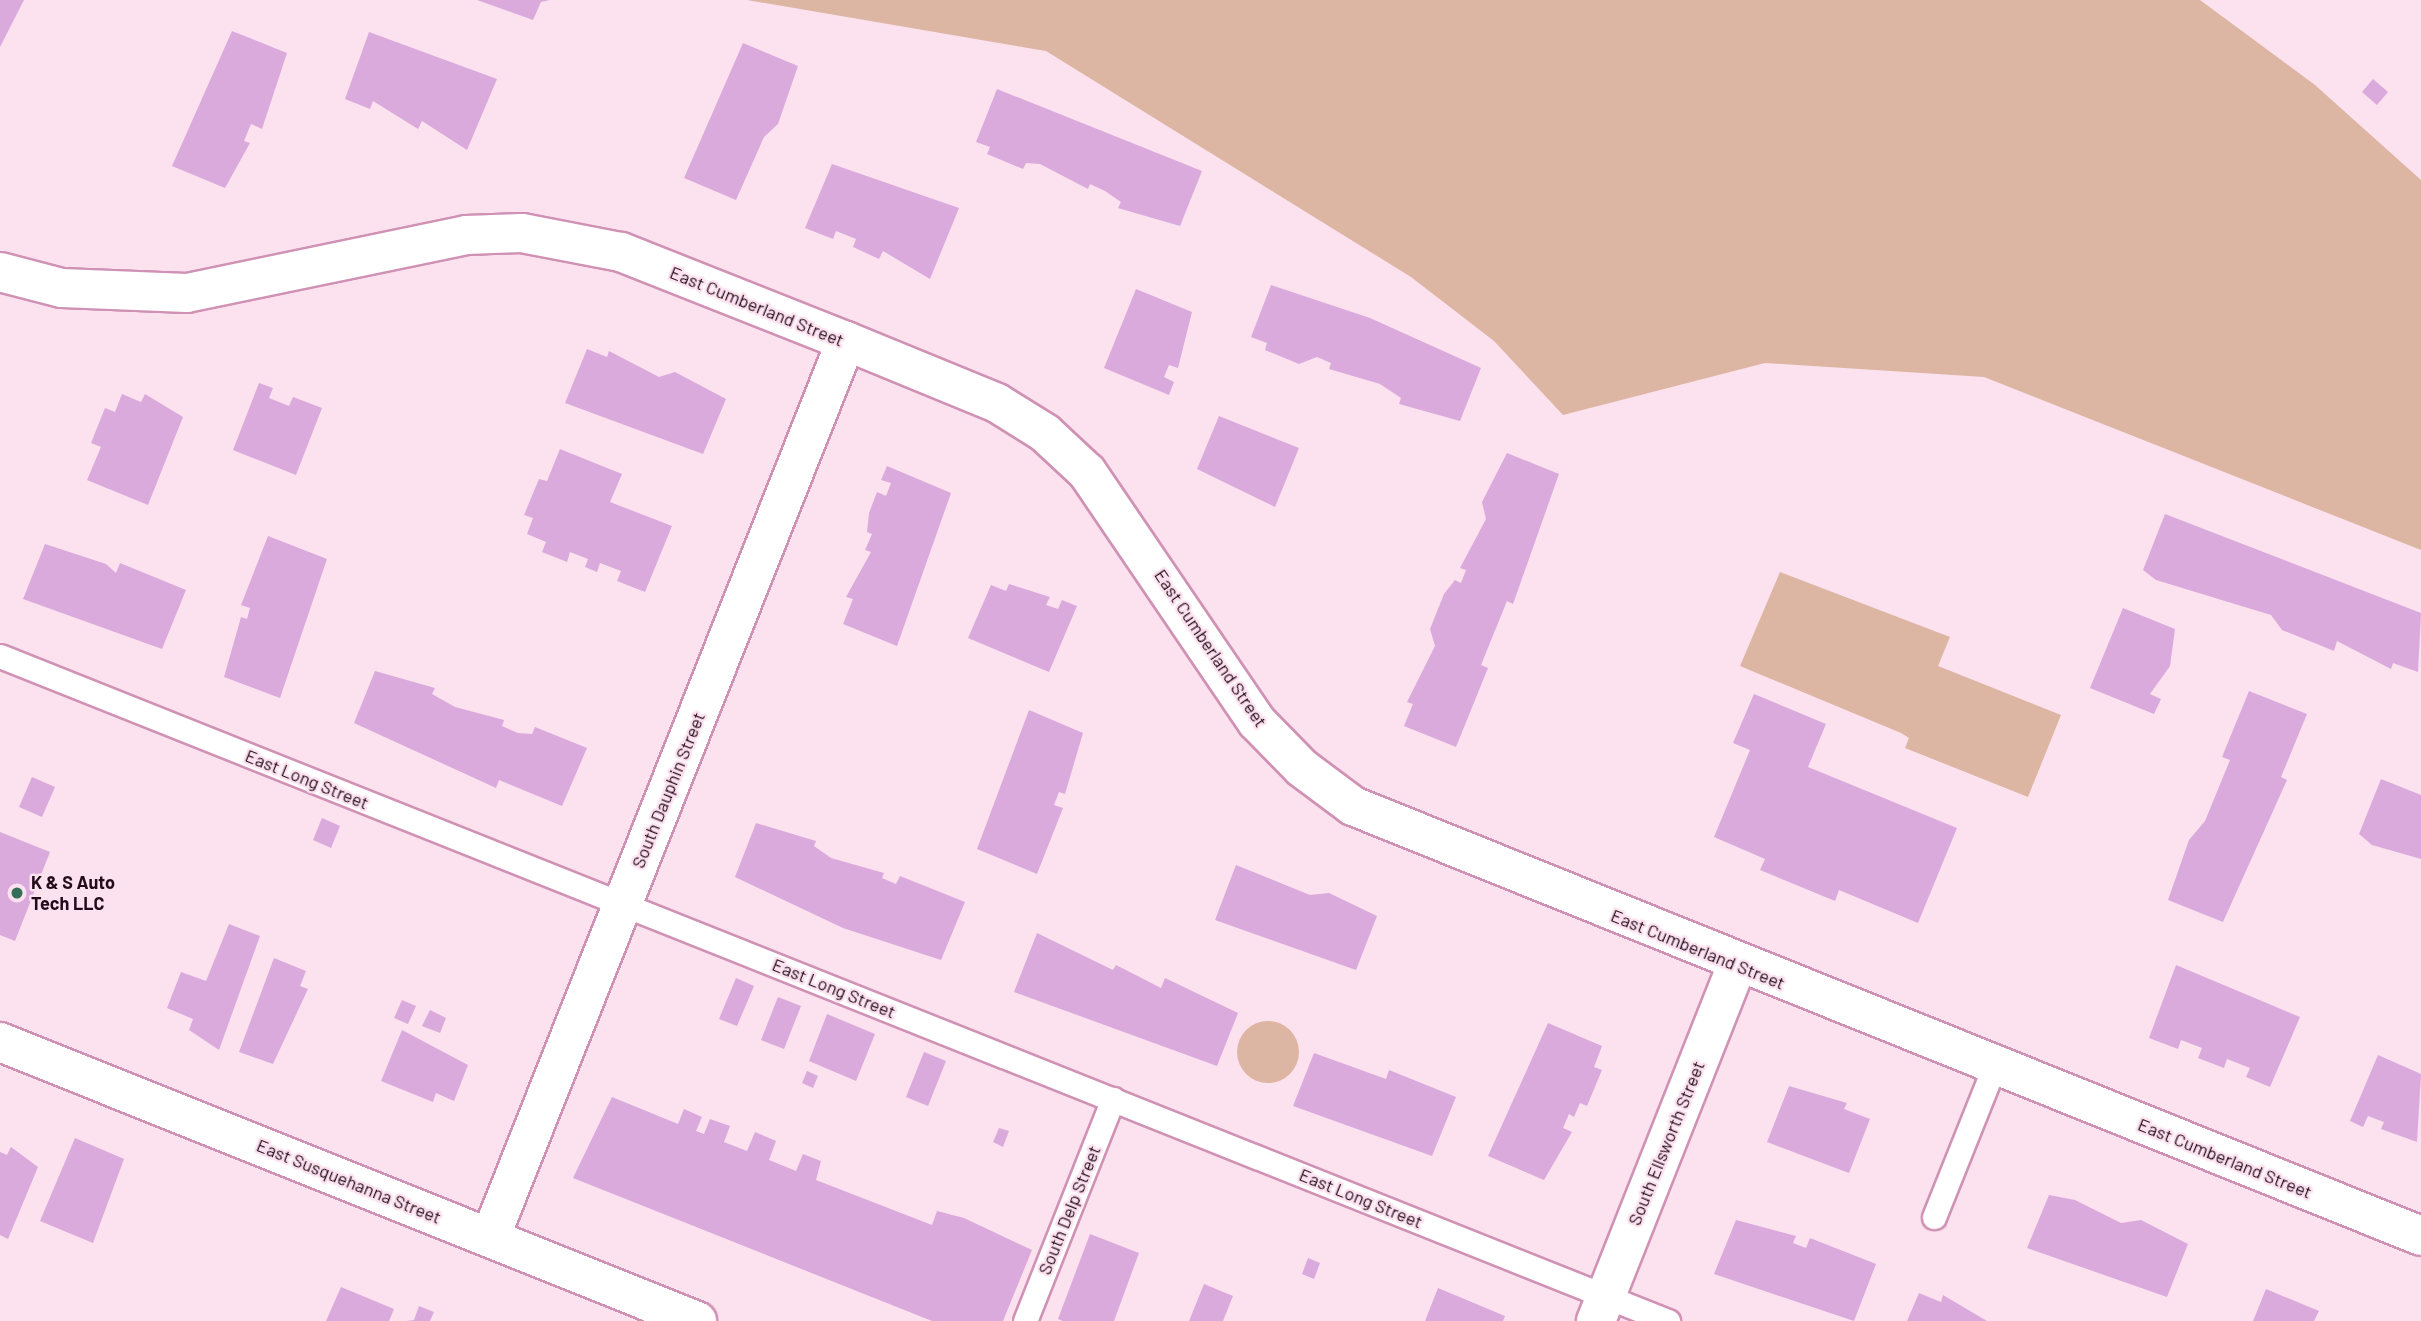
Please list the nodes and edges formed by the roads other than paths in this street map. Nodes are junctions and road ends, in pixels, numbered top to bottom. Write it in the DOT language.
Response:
graph roads {
  1 [pos="0,272"];
  2 [pos="846,341"];
  3 [pos="0,656"];
  4 [pos="623,904"];
  5 [pos="1737,965"];
  6 [pos="0,1042"];
  7 [pos="1994,1067"];
  8 [pos="1113,1099"];
  9 [pos="1934,1217"];
  10 [pos="2421,1236"];
  11 [pos="490,1238"];
  12 [pos="1601,1309"];
  13 [pos="695,1321"];
  14 [pos="1026,1321"];
  15 [pos="1668,1321"];
  1 -- 2 [label="street, East Cumberland Street"];
  2 -- 4 [label="street, South Dauphin Street"];
  2 -- 5 [label="street, East Cumberland Street"];
  3 -- 4 [label="lane, East Long Street"];
  4 -- 8 [label="lane, East Long Street"];
  4 -- 11 [label="street, South Dauphin Street"];
  5 -- 7 [label="street, East Cumberland Street"];
  5 -- 12 [label="street, South Ellsworth Street"];
  6 -- 11 [label="street, East Susquehanna Street"];
  7 -- 9 [label="lane"];
  7 -- 10 [label="street, East Cumberland Street"];
  8 -- 12 [label="lane, East Long Street"];
  8 -- 14 [label="lane, South Delp Street"];
  11 -- 13 [label="street, East Susquehanna Street"];
  12 -- 15 [label="lane, East Long Street"];
}
